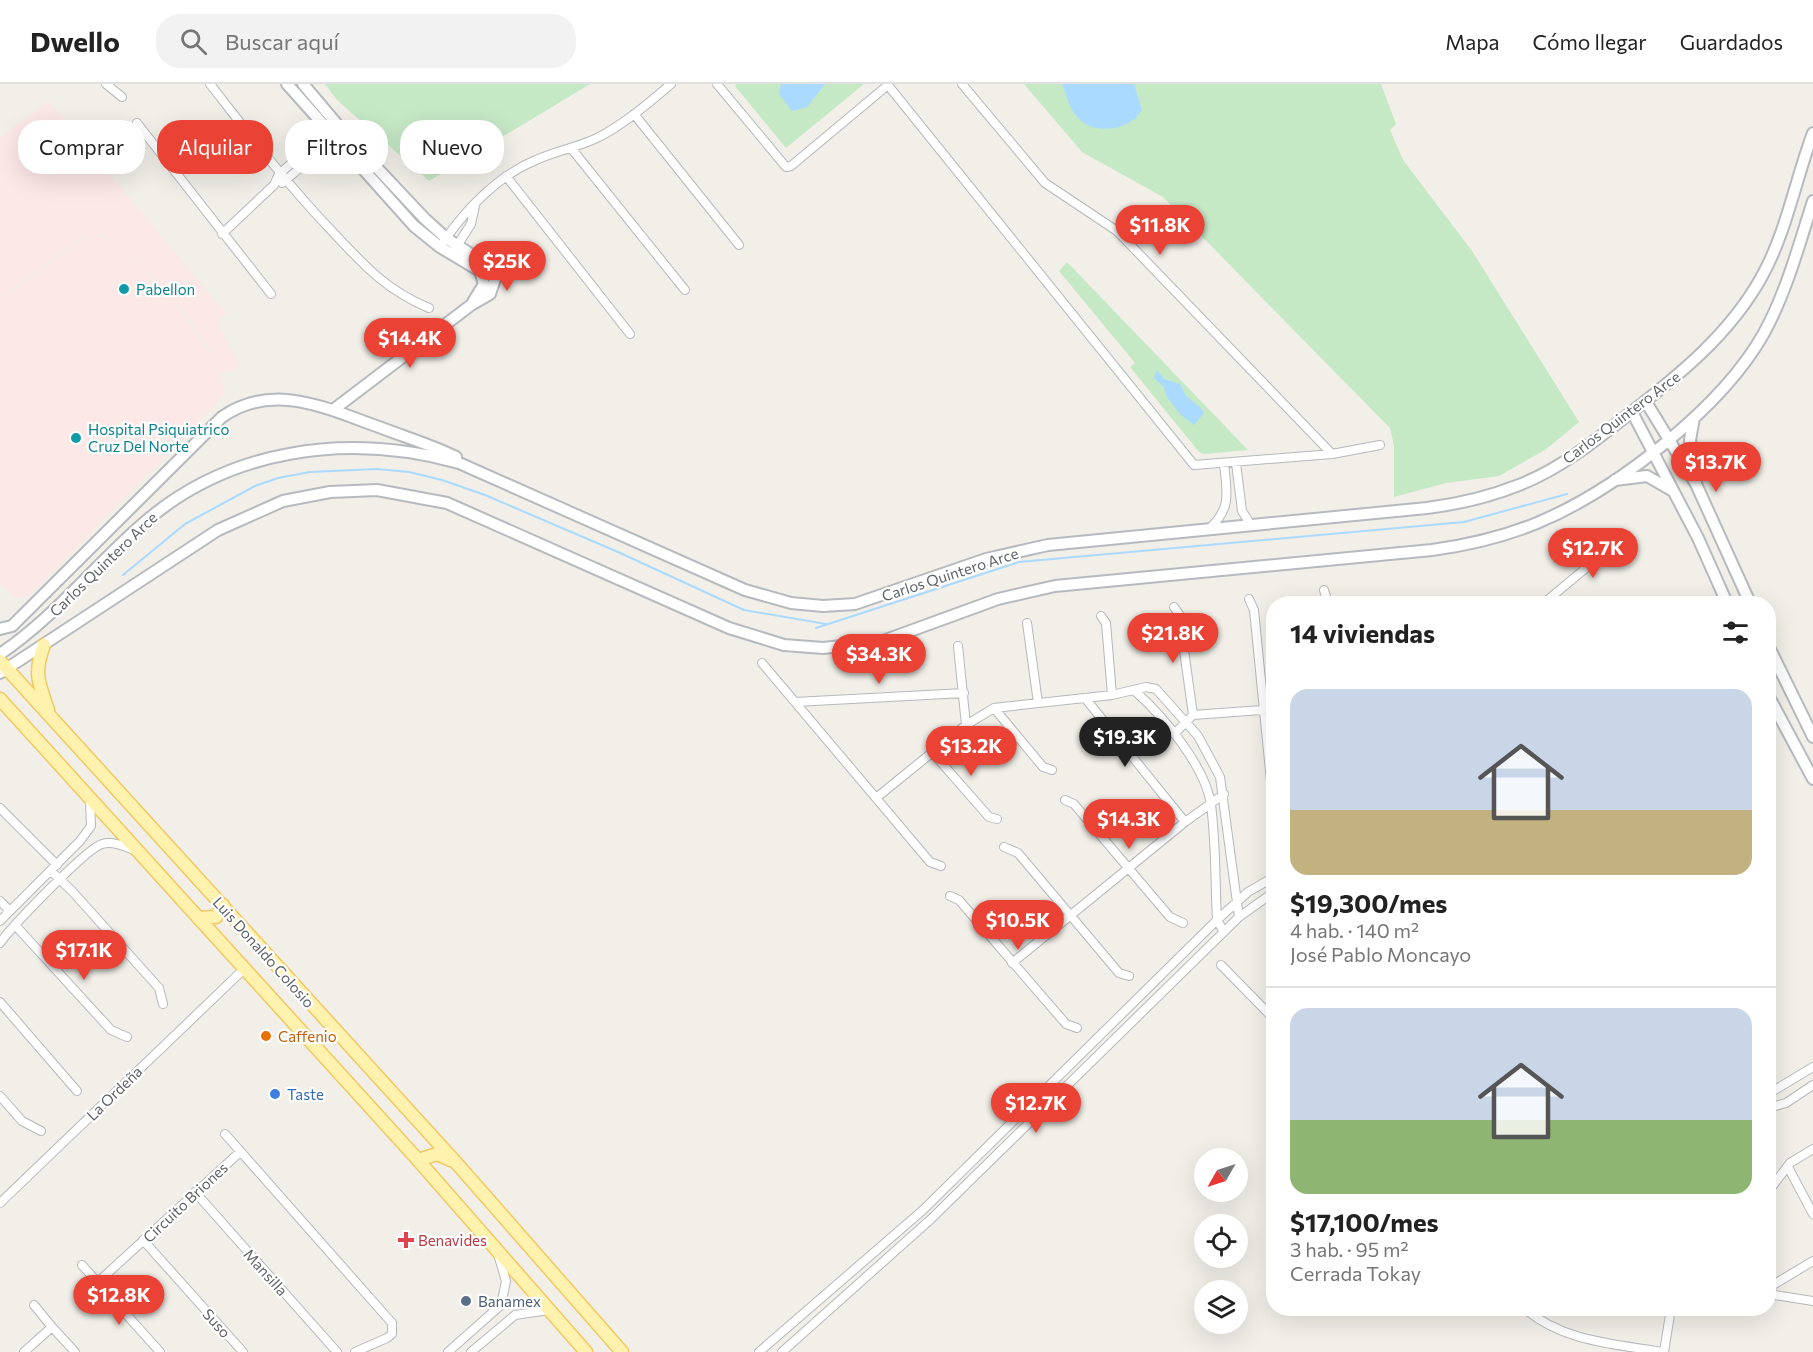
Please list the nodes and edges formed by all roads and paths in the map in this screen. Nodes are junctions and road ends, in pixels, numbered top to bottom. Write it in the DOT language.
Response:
graph roads {
  1 [pos="105,84"];
  2 [pos="210,84"];
  3 [pos="287,84"];
  4 [pos="303,84"];
  5 [pos="671,84"];
  6 [pos="717,84"];
  7 [pos="962,84"];
  8 [pos="887,85"];
  9 [pos="122,97"];
  10 [pos="319,103"];
  11 [pos="309,110"];
  12 [pos="634,114"];
  13 [pos="317,120"];
  14 [pos="334,120"];
  15 [pos="145,133"];
  16 [pos="1813,134"];
  17 [pos="571,148"];
  18 [pos="285,170"];
  19 [pos="279,174"];
  20 [pos="295,174"];
  21 [pos="366,174"];
  22 [pos="382,174"];
  23 [pos="506,176"];
  24 [pos="286,183"];
  25 [pos="274,185"];
  26 [pos="1813,201"];
  27 [pos="476,205"];
  28 [pos="222,234"];
  29 [pos="443,242"];
  30 [pos="740,245"];
  31 [pos="454,250"];
  32 [pos="685,290"];
  33 [pos="271,294"];
  34 [pos="471,305"];
  35 [pos="429,308"];
  36 [pos="630,334"];
  37 [pos="1646,402"];
  38 [pos="333,410"];
  39 [pos="1632,412"];
  40 [pos="1694,418"];
  41 [pos="389,431"];
  42 [pos="1668,439"];
  43 [pos="1380,445"];
  44 [pos="375,447"];
  45 [pos="1653,450"];
  46 [pos="1332,454"];
  47 [pos="1236,463"];
  48 [pos="1224,464"];
  49 [pos="485,473"];
  50 [pos="1612,481"];
  51 [pos="1696,484"];
  52 [pos="1239,491"];
  53 [pos="1674,491"];
  54 [pos="1227,493"];
  55 [pos="1251,525"];
  56 [pos="1209,529"];
  57 [pos="1632,541"];
  58 [pos="82,558"];
  59 [pos="76,587"];
  60 [pos="1324,590"];
  61 [pos="1326,596"];
  62 [pos="1552,596"];
  63 [pos="1724,596"];
  64 [pos="1747,596"];
  65 [pos="1250,599"];
  66 [pos="1174,607"];
  67 [pos="1101,616"];
  68 [pos="1027,623"];
  69 [pos="0,629"];
  70 [pos="44,645"];
  71 [pos="958,646"];
  72 [pos="0,654"];
  73 [pos="1776,661"];
  74 [pos="762,663"];
  75 [pos="3,668"];
  76 [pos="1136,691"];
  77 [pos="964,693"];
  78 [pos="1112,695"];
  79 [pos="1085,698"];
  80 [pos="0,699"];
  81 [pos="795,702"];
  82 [pos="1038,703"];
  83 [pos="994,708"];
  84 [pos="0,709"];
  85 [pos="1264,710"];
  86 [pos="1776,710"];
  87 [pos="1193,715"];
  88 [pos="51,717"];
  89 [pos="21,722"];
  90 [pos="1186,723"];
  91 [pos="966,725"];
  92 [pos="1266,730"];
  93 [pos="1174,734"];
  94 [pos="1813,737"];
  95 [pos="933,753"];
  96 [pos="1052,770"];
  97 [pos="1813,779"];
  98 [pos="1224,794"];
  99 [pos="876,798"];
  100 [pos="89,799"];
  101 [pos="1065,800"];
  102 [pos="1211,803"];
  103 [pos="0,808"];
  104 [pos="997,819"];
  105 [pos="1185,822"];
  106 [pos="1004,847"];
  107 [pos="140,852"];
  108 [pos="941,866"];
  109 [pos="54,868"];
  110 [pos="1127,868"];
  111 [pos="60,880"];
  112 [pos="1266,881"];
  113 [pos="950,896"];
  114 [pos="1266,898"];
  115 [pos="0,900"];
  116 [pos="1235,903"];
  117 [pos="223,905"];
  118 [pos="10,911"];
  119 [pos="1069,916"];
  120 [pos="1239,917"];
  121 [pos="198,918"];
  122 [pos="1217,920"];
  123 [pos="0,921"];
  124 [pos="1183,923"];
  125 [pos="15,925"];
  126 [pos="1224,932"];
  127 [pos="0,943"];
  128 [pos="1012,963"];
  129 [pos="1221,965"];
  130 [pos="244,969"];
  131 [pos="1129,976"];
  132 [pos="0,1002"];
  133 [pos="164,1004"];
  134 [pos="1266,1012"];
  135 [pos="1077,1028"];
  136 [pos="128,1037"];
  137 [pos="1813,1067"];
  138 [pos="1813,1085"];
  139 [pos="1776,1089"];
  140 [pos="77,1091"];
  141 [pos="1043,1092"];
  142 [pos="0,1096"];
  143 [pos="1052,1101"];
  144 [pos="1776,1106"];
  145 [pos="41,1131"];
  146 [pos="225,1134"];
  147 [pos="1813,1149"];
  148 [pos="240,1152"];
  149 [pos="418,1160"];
  150 [pos="459,1166"];
  151 [pos="1788,1167"];
  152 [pos="1776,1182"];
  153 [pos="195,1192"];
  154 [pos="0,1203"];
  155 [pos="923,1210"];
  156 [pos="1813,1214"];
  157 [pos="932,1219"];
  158 [pos="143,1240"];
  159 [pos="498,1253"];
  160 [pos="1813,1261"];
  161 [pos="82,1265"];
  162 [pos="98,1282"];
  163 [pos="1776,1283"];
  164 [pos="1776,1295"];
  165 [pos="1813,1301"];
  166 [pos="34,1305"];
  167 [pos="549,1310"];
  168 [pos="805,1312"];
  169 [pos="1536,1316"];
  170 [pos="1670,1316"];
  171 [pos="815,1324"];
  172 [pos="52,1327"];
  173 [pos="24,1352"];
  174 [pos="75,1352"];
  175 [pos="160,1352"];
  176 [pos="243,1352"];
  177 [pos="336,1352"];
  178 [pos="355,1352"];
  179 [pos="448,1352"];
  180 [pos="471,1352"];
  181 [pos="586,1352"];
  182 [pos="622,1352"];
  183 [pos="759,1352"];
  184 [pos="782,1352"];
  185 [pos="1663,1352"];
  1 -- 9 [label="street"];
  2 -- 19 [label="street"];
  3 -- 11 [label="main road"];
  4 -- 10 [label="main road"];
  5 -- 12 [label="street"];
  6 -- 8 [label="street"];
  7 -- 46 [label="street"];
  8 -- 48 [label="street"];
  10 -- 11 [label="main road"];
  10 -- 14 [label="main road"];
  11 -- 13 [label="main road"];
  12 -- 17 [label="street"];
  12 -- 30 [label="street"];
  15 -- 28 [label="street"];
  16 -- 37 [label="main road, Carlos Quintero Arce"];
  17 -- 23 [label="street"];
  17 -- 32 [label="street"];
  18 -- 19 [label="street"];
  19 -- 24 [label="street"];
  19 -- 25 [label="street"];
  20 -- 24 [label="street"];
  21 -- 29 [label="main road"];
  22 -- 29 [label="main road"];
  23 -- 27 [label="street"];
  23 -- 36 [label="street"];
  24 -- 25 [label="street"];
  24 -- 35 [label="street"];
  25 -- 28 [label="street"];
  26 -- 40 [label="main road, Carlos Quintero Arce"];
  27 -- 29 [label="street"];
  27 -- 31 [label="street"];
  28 -- 33 [label="street"];
  29 -- 31 [label="main road"];
  31 -- 34 [label="main road"];
  31 -- 34 [label="main road"];
  34 -- 38 [label="main road"];
  37 -- 39 [label="main road, Carlos Quintero Arce"];
  37 -- 42 [label="main road"];
  38 -- 41 [label="main road"];
  38 -- 58 [label="main road"];
  39 -- 45 [label="main road"];
  39 -- 55 [label="main road, Carlos Quintero Arce"];
  40 -- 42 [label="main road, Carlos Quintero Arce"];
  40 -- 51 [label="main road"];
  41 -- 44 [label="main road"];
  41 -- 49 [label="main road"];
  42 -- 45 [label="main road, Carlos Quintero Arce"];
  42 -- 51 [label="main road"];
  43 -- 46 [label="street"];
  44 -- 49 [label="main road, Carlos Quintero Arce"];
  44 -- 59 [label="main road, Carlos Quintero Arce"];
  45 -- 50 [label="main road, Carlos Quintero Arce"];
  45 -- 53 [label="main road"];
  46 -- 47 [label="street"];
  47 -- 48 [label="street"];
  47 -- 52 [label="street"];
  48 -- 54 [label="street"];
  49 -- 56 [label="main road, Carlos Quintero Arce"];
  50 -- 53 [label="main road"];
  50 -- 70 [label="main road, Carlos Quintero Arce"];
  51 -- 64 [label="main road"];
  52 -- 54 [label="street"];
  52 -- 55 [label="street"];
  53 -- 63 [label="main road"];
  54 -- 56 [label="street"];
  55 -- 56 [label="main road, Carlos Quintero Arce"];
  57 -- 62 [label="street"];
  58 -- 59 [label="main road"];
  58 -- 69 [label="main road"];
  59 -- 72 [label="main road, Carlos Quintero Arce"];
  60 -- 61 [label="street"];
  65 -- 85 [label="street"];
  66 -- 87 [label="street"];
  67 -- 78 [label="street"];
  68 -- 82 [label="street"];
  70 -- 75 [label="main road, Carlos Quintero Arce"];
  70 -- 88 [label="main road"];
  71 -- 77 [label="street"];
  73 -- 94 [label="main road"];
  74 -- 81 [label="street"];
  75 -- 88 [label="main road, Luis Donaldo Colosio"];
  76 -- 78 [label="street"];
  76 -- 90 [label="street"];
  76 -- 93 [label="street"];
  77 -- 81 [label="street"];
  77 -- 91 [label="street"];
  78 -- 79 [label="street"];
  79 -- 82 [label="street"];
  79 -- 105 [label="street"];
  80 -- 89 [label="main road, Luis Donaldo Colosio"];
  81 -- 99 [label="street"];
  82 -- 83 [label="street"];
  83 -- 91 [label="street"];
  83 -- 96 [label="street"];
  84 -- 89 [label="main road"];
  85 -- 87 [label="street"];
  85 -- 92 [label="street"];
  86 -- 97 [label="main road"];
  87 -- 90 [label="street"];
  88 -- 117 [label="main road, Luis Donaldo Colosio"];
  89 -- 100 [label="main road, Luis Donaldo Colosio"];
  90 -- 93 [label="street"];
  90 -- 98 [label="street"];
  91 -- 95 [label="street"];
  93 -- 102 [label="street"];
  95 -- 99 [label="street"];
  95 -- 104 [label="street"];
  98 -- 102 [label="street"];
  98 -- 116 [label="street"];
  99 -- 108 [label="street"];
  100 -- 107 [label="main road, Luis Donaldo Colosio"];
  100 -- 109 [label="street"];
  101 -- 110 [label="street"];
  102 -- 105 [label="street"];
  102 -- 122 [label="street"];
  103 -- 109 [label="street"];
  105 -- 110 [label="street"];
  106 -- 119 [label="street"];
  107 -- 111 [label="street"];
  107 -- 121 [label="main road, Luis Donaldo Colosio"];
  109 -- 111 [label="street"];
  109 -- 118 [label="street"];
  110 -- 119 [label="street"];
  110 -- 124 [label="street"];
  111 -- 125 [label="street"];
  111 -- 133 [label="street"];
  112 -- 116 [label="street"];
  113 -- 128 [label="street"];
  114 -- 120 [label="street"];
  115 -- 118 [label="street"];
  116 -- 120 [label="street"];
  116 -- 122 [label="street"];
  117 -- 121 [label="main road"];
  117 -- 150 [label="main road, Luis Donaldo Colosio"];
  118 -- 123 [label="street"];
  119 -- 128 [label="street"];
  119 -- 131 [label="street"];
  120 -- 126 [label="street"];
  121 -- 130 [label="main road, Luis Donaldo Colosio"];
  122 -- 126 [label="street"];
  122 -- 141 [label="street"];
  125 -- 127 [label="street"];
  125 -- 136 [label="street"];
  126 -- 143 [label="street"];
  128 -- 135 [label="street"];
  129 -- 134 [label="street"];
  130 -- 149 [label="main road, Luis Donaldo Colosio"];
  130 -- 154 [label="street, La Ordeña"];
  132 -- 140 [label="street"];
  137 -- 139 [label="street"];
  138 -- 144 [label="street"];
  141 -- 143 [label="street"];
  141 -- 155 [label="street"];
  142 -- 145 [label="street"];
  143 -- 157 [label="street"];
  146 -- 148 [label="street"];
  147 -- 151 [label="street"];
  148 -- 153 [label="street, Circuito Briones"];
  148 -- 178 [label="street, Circuito Briones"];
  149 -- 150 [label="main road"];
  149 -- 159 [label="main road, Luis Donaldo Colosio"];
  150 -- 182 [label="main road, Luis Donaldo Colosio"];
  151 -- 152 [label="street"];
  151 -- 156 [label="street"];
  153 -- 158 [label="street, Circuito Briones"];
  153 -- 177 [label="street, Mansilla"];
  155 -- 157 [label="street"];
  155 -- 168 [label="street"];
  157 -- 171 [label="street"];
  158 -- 162 [label="street, Circuito Briones"];
  158 -- 176 [label="street, Suso"];
  159 -- 167 [label="main road, Luis Donaldo Colosio"];
  159 -- 179 [label="street"];
  160 -- 163 [label="street"];
  161 -- 162 [label="street"];
  162 -- 175 [label="street"];
  164 -- 165 [label="street"];
  166 -- 172 [label="street"];
  167 -- 180 [label="street"];
  167 -- 181 [label="main road, Luis Donaldo Colosio"];
  168 -- 171 [label="street"];
  168 -- 183 [label="street"];
  169 -- 185 [label="street"];
  170 -- 185 [label="street"];
  171 -- 184 [label="street"];
  172 -- 173 [label="street"];
  172 -- 174 [label="street"];
}
